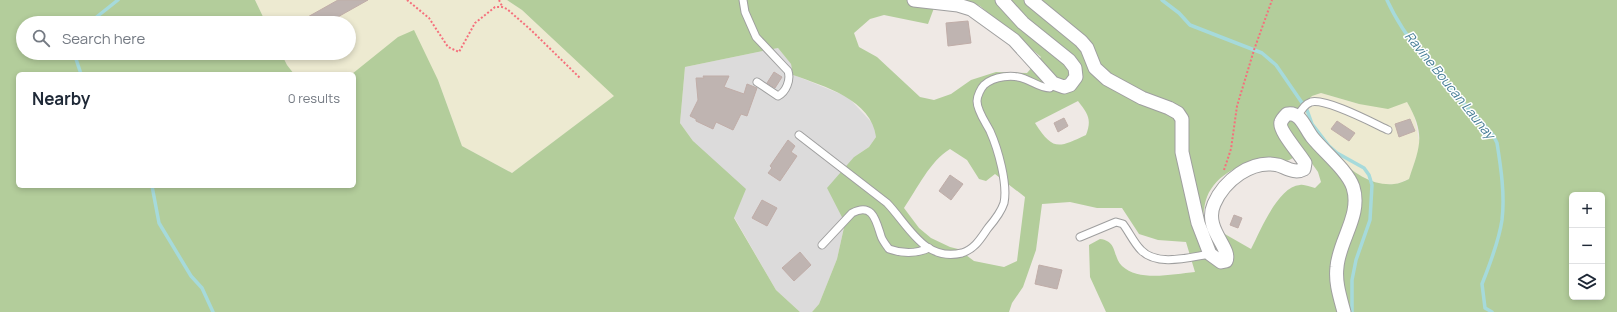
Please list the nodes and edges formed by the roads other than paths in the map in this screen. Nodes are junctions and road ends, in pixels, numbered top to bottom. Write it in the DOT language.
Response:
graph roads {
  1 [pos="743,0"];
  2 [pos="914,0"];
  3 [pos="1002,0"];
  4 [pos="1031,0"];
  5 [pos="757,82"];
  6 [pos="1053,83"];
  7 [pos="1303,110"];
  8 [pos="1388,130"];
  9 [pos="799,134"];
  10 [pos="1080,237"];
  11 [pos="822,244"];
  12 [pos="929,248"];
  13 [pos="1210,254"];
  14 [pos="1344,312"];
  1 -- 5 [label="lane"];
  2 -- 6 [label="street"];
  3 -- 6 [label="street"];
  4 -- 13 [label="street"];
  6 -- 12 [label="lane"];
  7 -- 8 [label="lane"];
  7 -- 13 [label="street"];
  7 -- 14 [label="street"];
  9 -- 12 [label="lane"];
  10 -- 13 [label="lane"];
  11 -- 12 [label="lane"];
}
